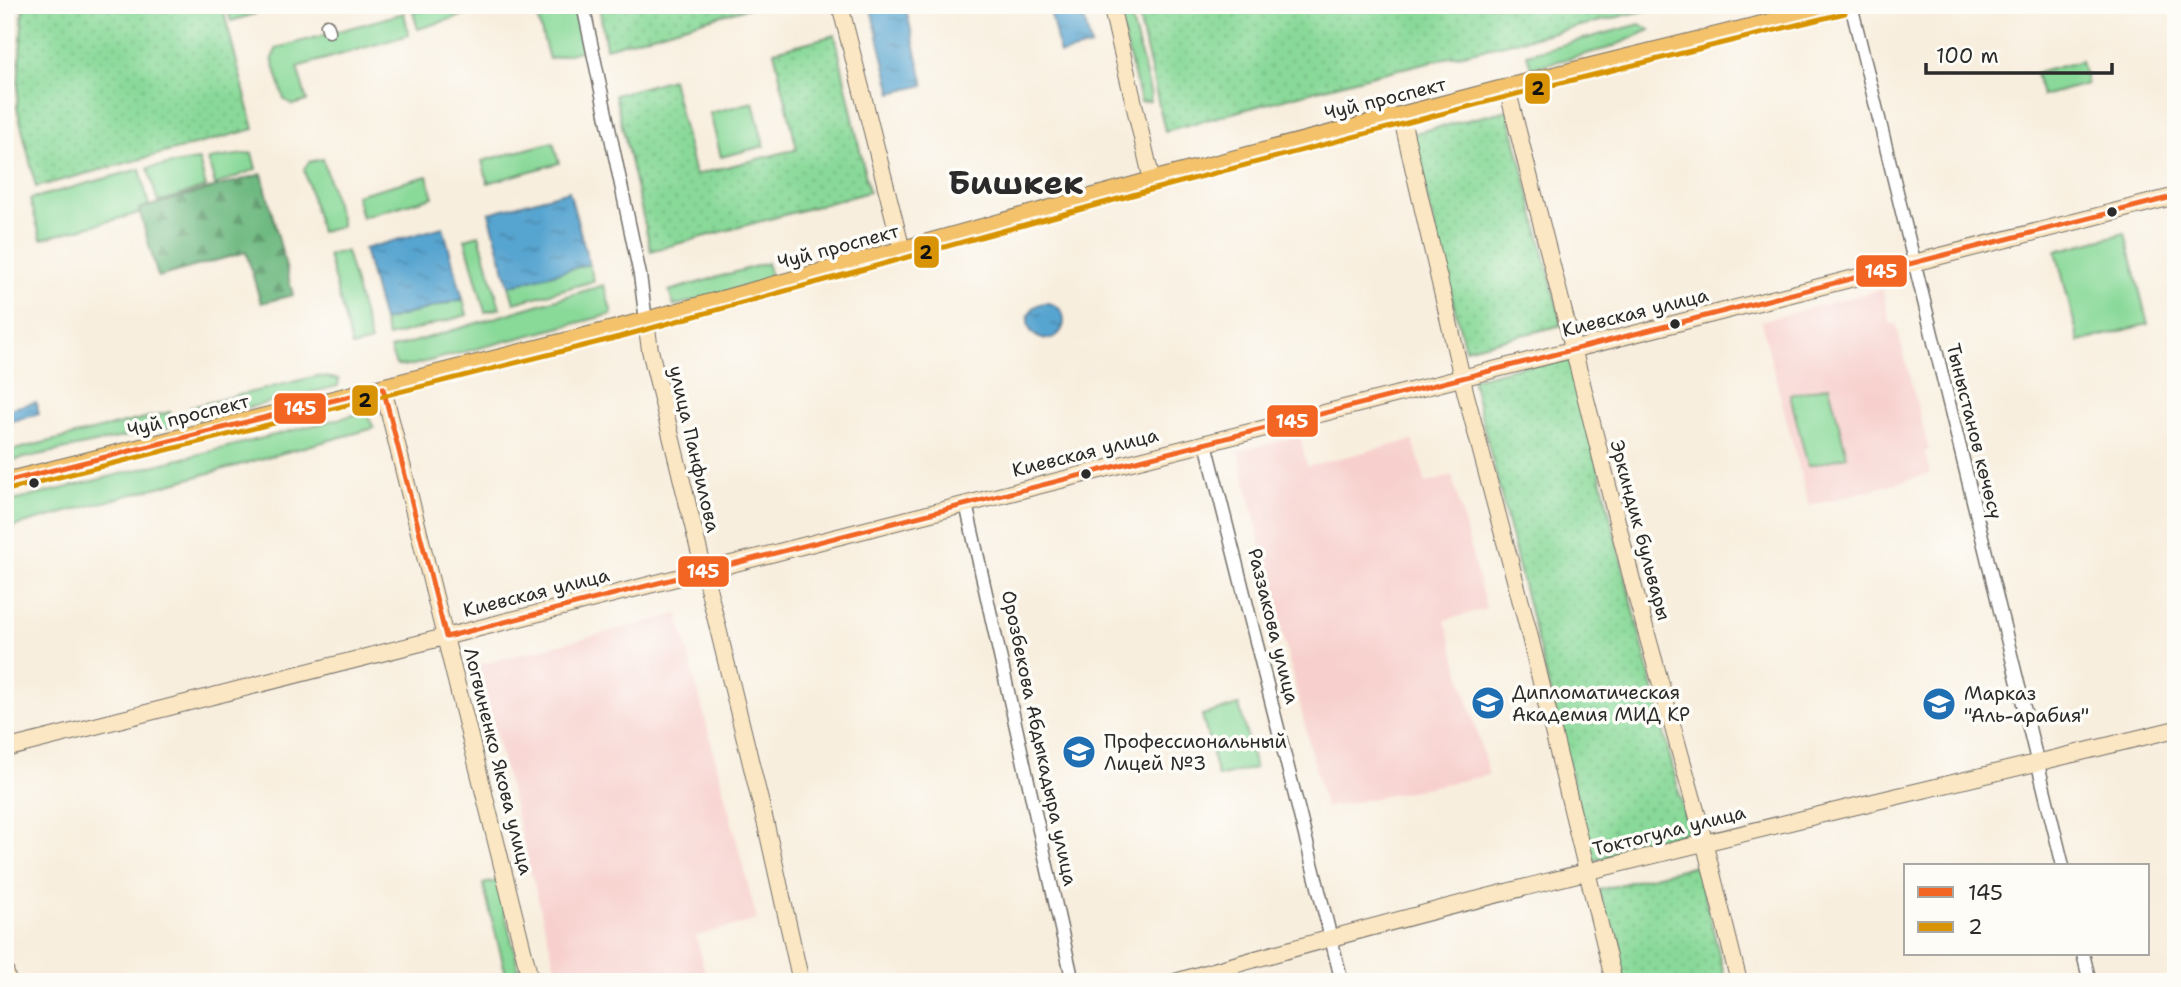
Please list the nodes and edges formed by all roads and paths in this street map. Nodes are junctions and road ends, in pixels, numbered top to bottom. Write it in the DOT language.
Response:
graph roads {
  1 [pos="583,5"];
  2 [pos="840,5"];
  3 [pos="1111,5"];
  4 [pos="1843,5"];
  5 [pos="1851,5"];
  6 [pos="1507,88"];
  7 [pos="1401,116"];
  8 [pos="1152,180"];
  9 [pos="2176,196"];
  10 [pos="902,250"];
  11 [pos="1914,263"];
  12 [pos="646,321"];
  13 [pos="1574,350"];
  14 [pos="1462,378"];
  15 [pos="383,388"];
  16 [pos="1206,443"];
  17 [pos="5,482"];
  18 [pos="966,504"];
  19 [pos="703,571"];
  20 [pos="446,637"];
  21 [pos="2176,729"];
  22 [pos="5,749"];
  23 [pos="2038,762"];
  24 [pos="1705,844"];
  25 [pos="2063,864"];
  26 [pos="1588,871"];
  27 [pos="1331,937"];
  28 [pos="2084,956"];
  29 [pos="5,970"];
  30 [pos="8,982"];
  31 [pos="531,982"];
  32 [pos="801,982"];
  33 [pos="1073,982"];
  34 [pos="1175,982"];
  35 [pos="1342,982"];
  36 [pos="1614,982"];
  37 [pos="1739,982"];
  38 [pos="2090,982"];
  1 -- 12 [label="street, улица Панфилова"];
  2 -- 10 [label="street"];
  3 -- 8 [label="street"];
  4 -- 6 [label="main road, Чуй проспект"];
  5 -- 11 [label="street, Тыныстанов көчөсү"];
  6 -- 7 [label="main road, Чуй проспект"];
  6 -- 13 [label="street, Эркиндик бульвары"];
  7 -- 8 [label="main road, Чуй проспект"];
  7 -- 14 [label="street"];
  8 -- 10 [label="main road, Чуй проспект"];
  9 -- 11 [label="street, Киевская улица"];
  10 -- 12 [label="main road, Чуй проспект"];
  11 -- 13 [label="street, Киевская улица"];
  11 -- 23 [label="street, Тыныстанов көчөсү"];
  12 -- 15 [label="main road, Чуй проспект"];
  12 -- 19 [label="street, улица Панфилова"];
  13 -- 14 [label="street, Киевская улица"];
  13 -- 24 [label="street, Эркиндик бульвары"];
  14 -- 16 [label="street, Киевская улица"];
  14 -- 26 [label="street"];
  15 -- 17 [label="main road, Чуй проспект"];
  15 -- 20 [label="street, Логвиненко Якова улица"];
  16 -- 18 [label="street, Киевская улица"];
  16 -- 27 [label="street, Раззакова улица"];
  18 -- 19 [label="street, Киевская улица"];
  18 -- 33 [label="street, Орозбекова Абдыкадыра улица"];
  19 -- 20 [label="street, Киевская улица"];
  19 -- 32 [label="street, улица Панфилова"];
  20 -- 22 [label="street, Киевская улица"];
  20 -- 31 [label="street, Логвиненко Якова улица"];
  21 -- 23 [label="street, Токтогула улица"];
  23 -- 24 [label="street, Токтогула улица"];
  23 -- 25 [label="street, Тыныстанов көчөсү"];
  24 -- 26 [label="street, Токтогула улица"];
  24 -- 37 [label="street, Эркиндик бульвары"];
  26 -- 27 [label="street, Токтогула улица"];
  26 -- 36 [label="street"];
  27 -- 34 [label="street, Токтогула улица"];
  27 -- 35 [label="street, Раззакова улица"];
  28 -- 38 [label="street"];
  29 -- 30 [label="street"];
}
